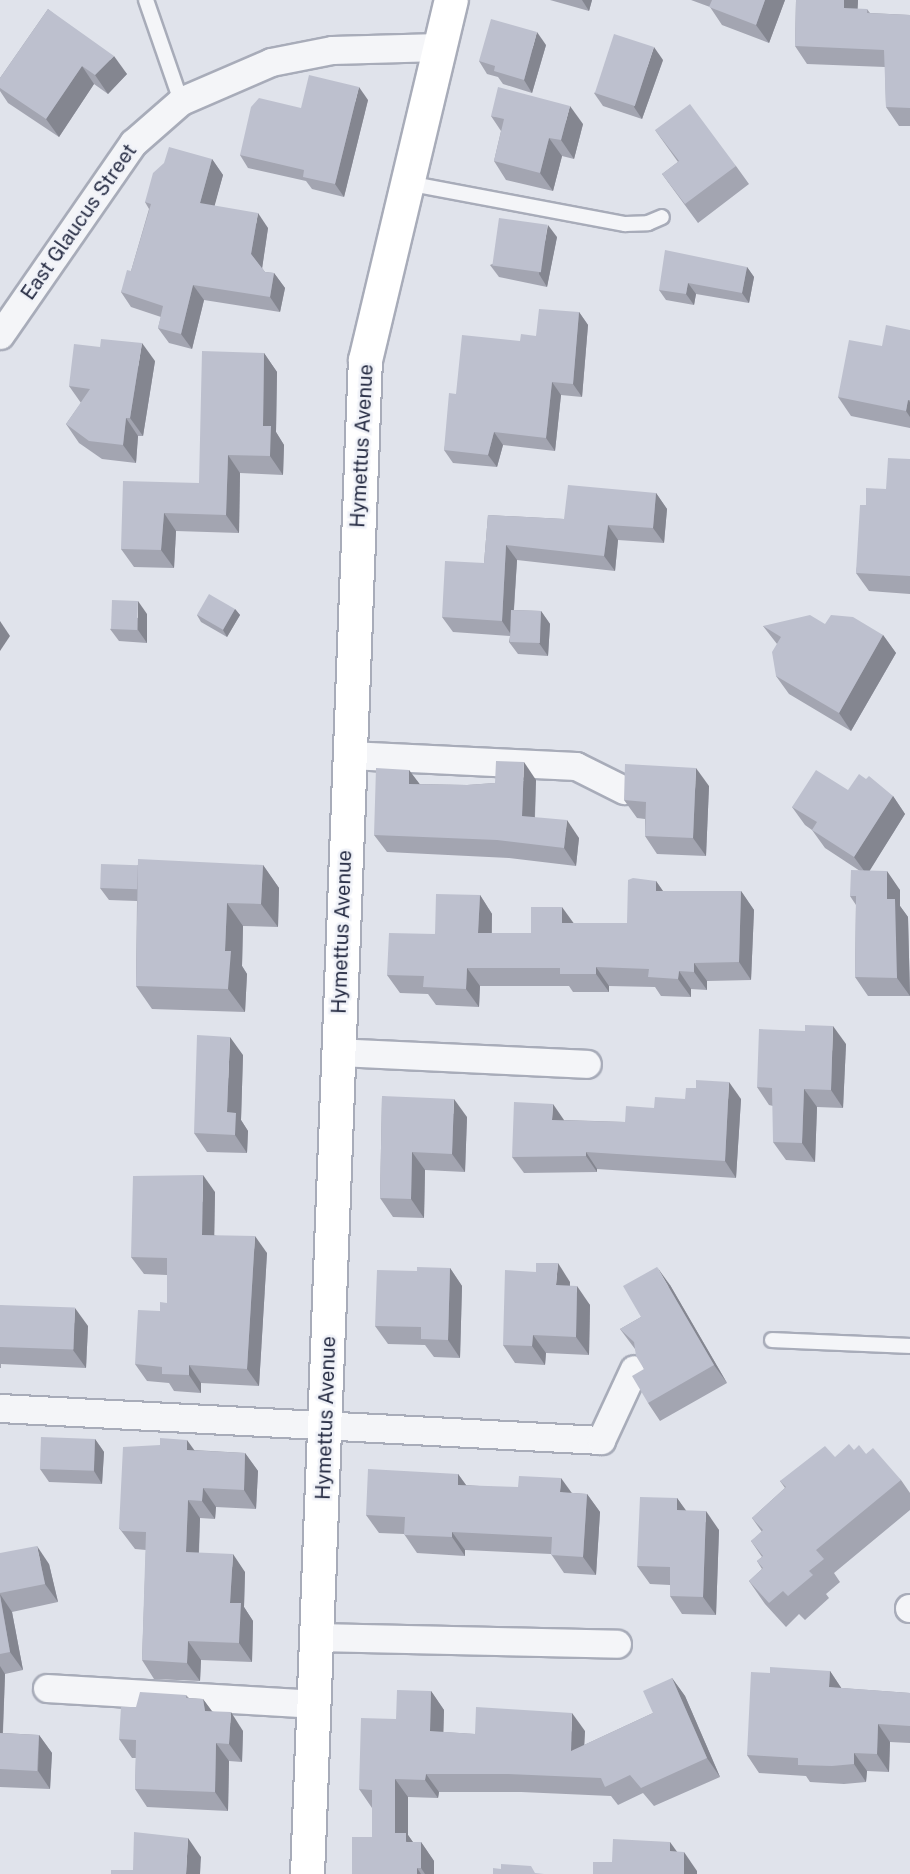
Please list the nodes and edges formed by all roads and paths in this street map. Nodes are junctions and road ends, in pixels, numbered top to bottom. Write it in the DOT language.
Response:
graph roads {
  1 [pos="146,0"];
  2 [pos="451,0"];
  3 [pos="439,47"];
  4 [pos="181,102"];
  5 [pos="407,183"];
  6 [pos="662,217"];
  7 [pos="0,335"];
  8 [pos="349,755"];
  9 [pos="624,789"];
  10 [pos="337,1052"];
  11 [pos="587,1064"];
  12 [pos="772,1340"];
  13 [pos="910,1346"];
  14 [pos="634,1369"];
  15 [pos="0,1408"];
  16 [pos="326,1422"];
  17 [pos="319,1637"];
  18 [pos="617,1644"];
  19 [pos="47,1688"];
  20 [pos="316,1704"];
  21 [pos="307,1874"];
  1 -- 4 [label="lane"];
  2 -- 3 [label="street, Hymettus Avenue"];
  3 -- 4 [label="street, East Glaucus Street"];
  3 -- 5 [label="street, Hymettus Avenue"];
  4 -- 7 [label="street, East Glaucus Street"];
  5 -- 6 [label="lane"];
  5 -- 8 [label="street, Hymettus Avenue"];
  8 -- 9 [label="street"];
  8 -- 10 [label="street, Hymettus Avenue"];
  10 -- 11 [label="street"];
  10 -- 16 [label="street, Hymettus Avenue"];
  12 -- 13 [label="lane"];
  14 -- 16 [label="street"];
  15 -- 16 [label="street"];
  16 -- 17 [label="street, Hymettus Avenue"];
  17 -- 18 [label="street"];
  17 -- 20 [label="street, Hymettus Avenue"];
  19 -- 20 [label="street"];
  20 -- 21 [label="street, Hymettus Avenue"];
}
